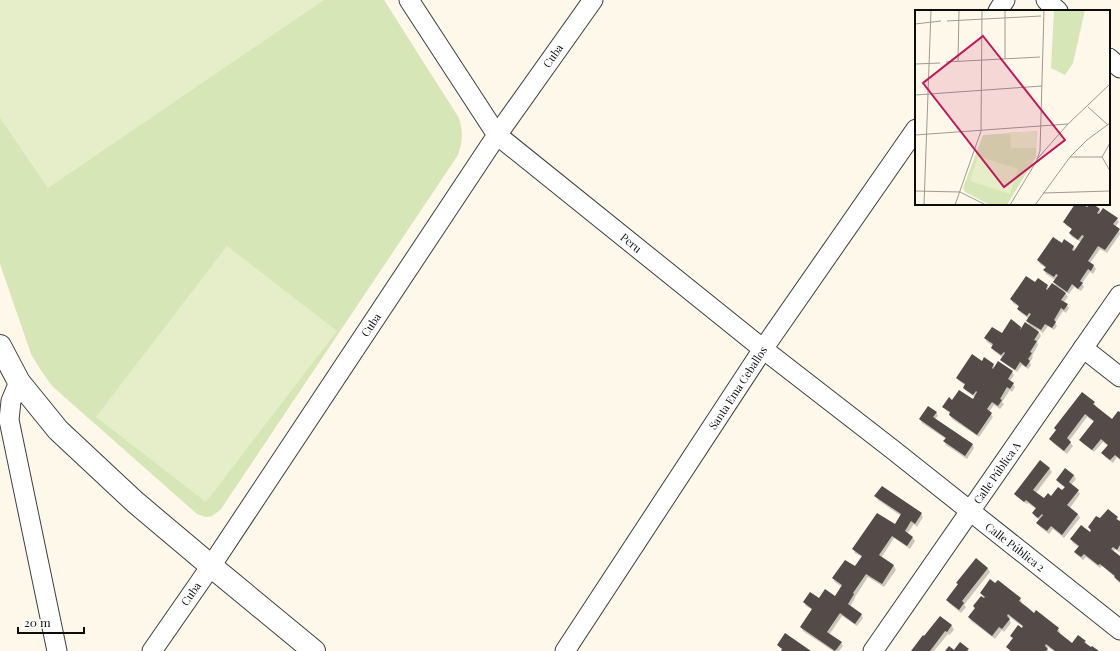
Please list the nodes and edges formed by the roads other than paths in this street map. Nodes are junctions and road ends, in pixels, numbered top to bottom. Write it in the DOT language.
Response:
graph roads {
  1 [pos="409,0"];
  2 [pos="593,0"];
  3 [pos="1005,0"];
  4 [pos="1046,0"];
  5 [pos="999,10"];
  6 [pos="1057,10"];
  7 [pos="1110,59"];
  8 [pos="1120,68"];
  9 [pos="915,130"];
  10 [pos="497,136"];
  11 [pos="1120,295"];
  12 [pos="0,346"];
  13 [pos="1083,348"];
  14 [pos="763,349"];
  15 [pos="1120,377"];
  16 [pos="19,382"];
  17 [pos="892,449"];
  18 [pos="970,511"];
  19 [pos="211,566"];
  20 [pos="1120,630"];
  21 [pos="57,651"];
  22 [pos="152,651"];
  23 [pos="314,651"];
  24 [pos="565,651"];
  25 [pos="873,651"];
  1 -- 10 [label="street, Peru"];
  2 -- 10 [label="street, Cuba"];
  3 -- 5 [label="street"];
  4 -- 6 [label="street"];
  7 -- 8 [label="street"];
  9 -- 14 [label="street, Santa Ema Ceballos"];
  10 -- 14 [label="street, Peru"];
  10 -- 19 [label="street, Cuba"];
  11 -- 13 [label="street, Calle Pública A"];
  12 -- 16 [label="street"];
  13 -- 15 [label="street"];
  13 -- 18 [label="street, Calle Pública A"];
  14 -- 17 [label="street, Peru"];
  14 -- 24 [label="street, Santa Ema Ceballos"];
  16 -- 19 [label="street"];
  16 -- 21 [label="street"];
  17 -- 18 [label="street, Calle Pública 2"];
  18 -- 20 [label="street, Calle Pública 2"];
  18 -- 25 [label="street, Calle Pública A"];
  19 -- 22 [label="street, Cuba"];
  19 -- 23 [label="street"];
}
